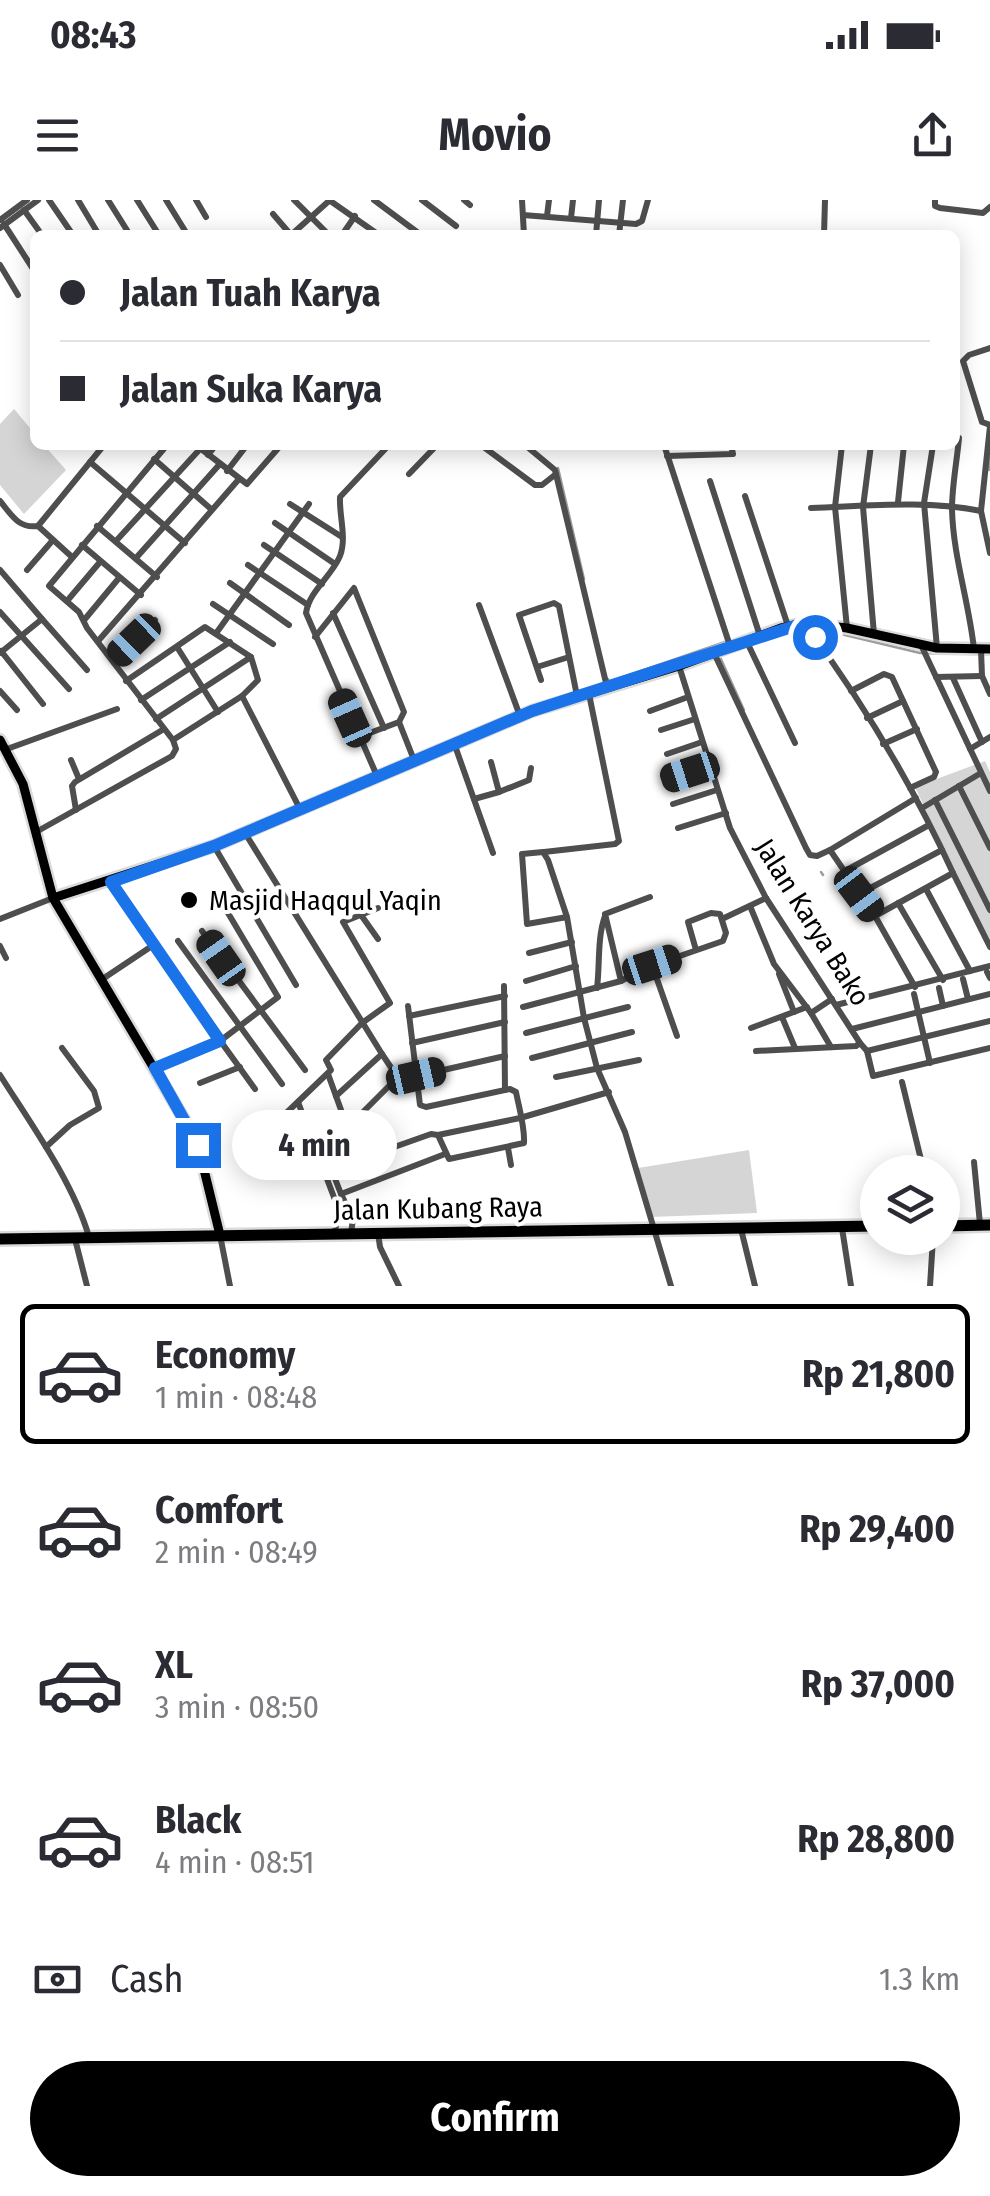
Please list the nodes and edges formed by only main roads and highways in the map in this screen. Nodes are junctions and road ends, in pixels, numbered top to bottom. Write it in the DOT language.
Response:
graph roads {
  1 [pos="982,650"];
  2 [pos="4,744"];
  3 [pos="53,898"];
  4 [pos="985,1225"];
  5 [pos="860,1226"];
  6 [pos="960,1226"];
  7 [pos="220,1235"];
  8 [pos="0,1239"];
  1 -- 3 [label="main road"];
  2 -- 3 [label="main road"];
  3 -- 7 [label="main road"];
  4 -- 6 [label="highway"];
  5 -- 7 [label="highway, Jalan Kubang Raya"];
  7 -- 8 [label="highway, Jalan Kubang Raya"];
}
